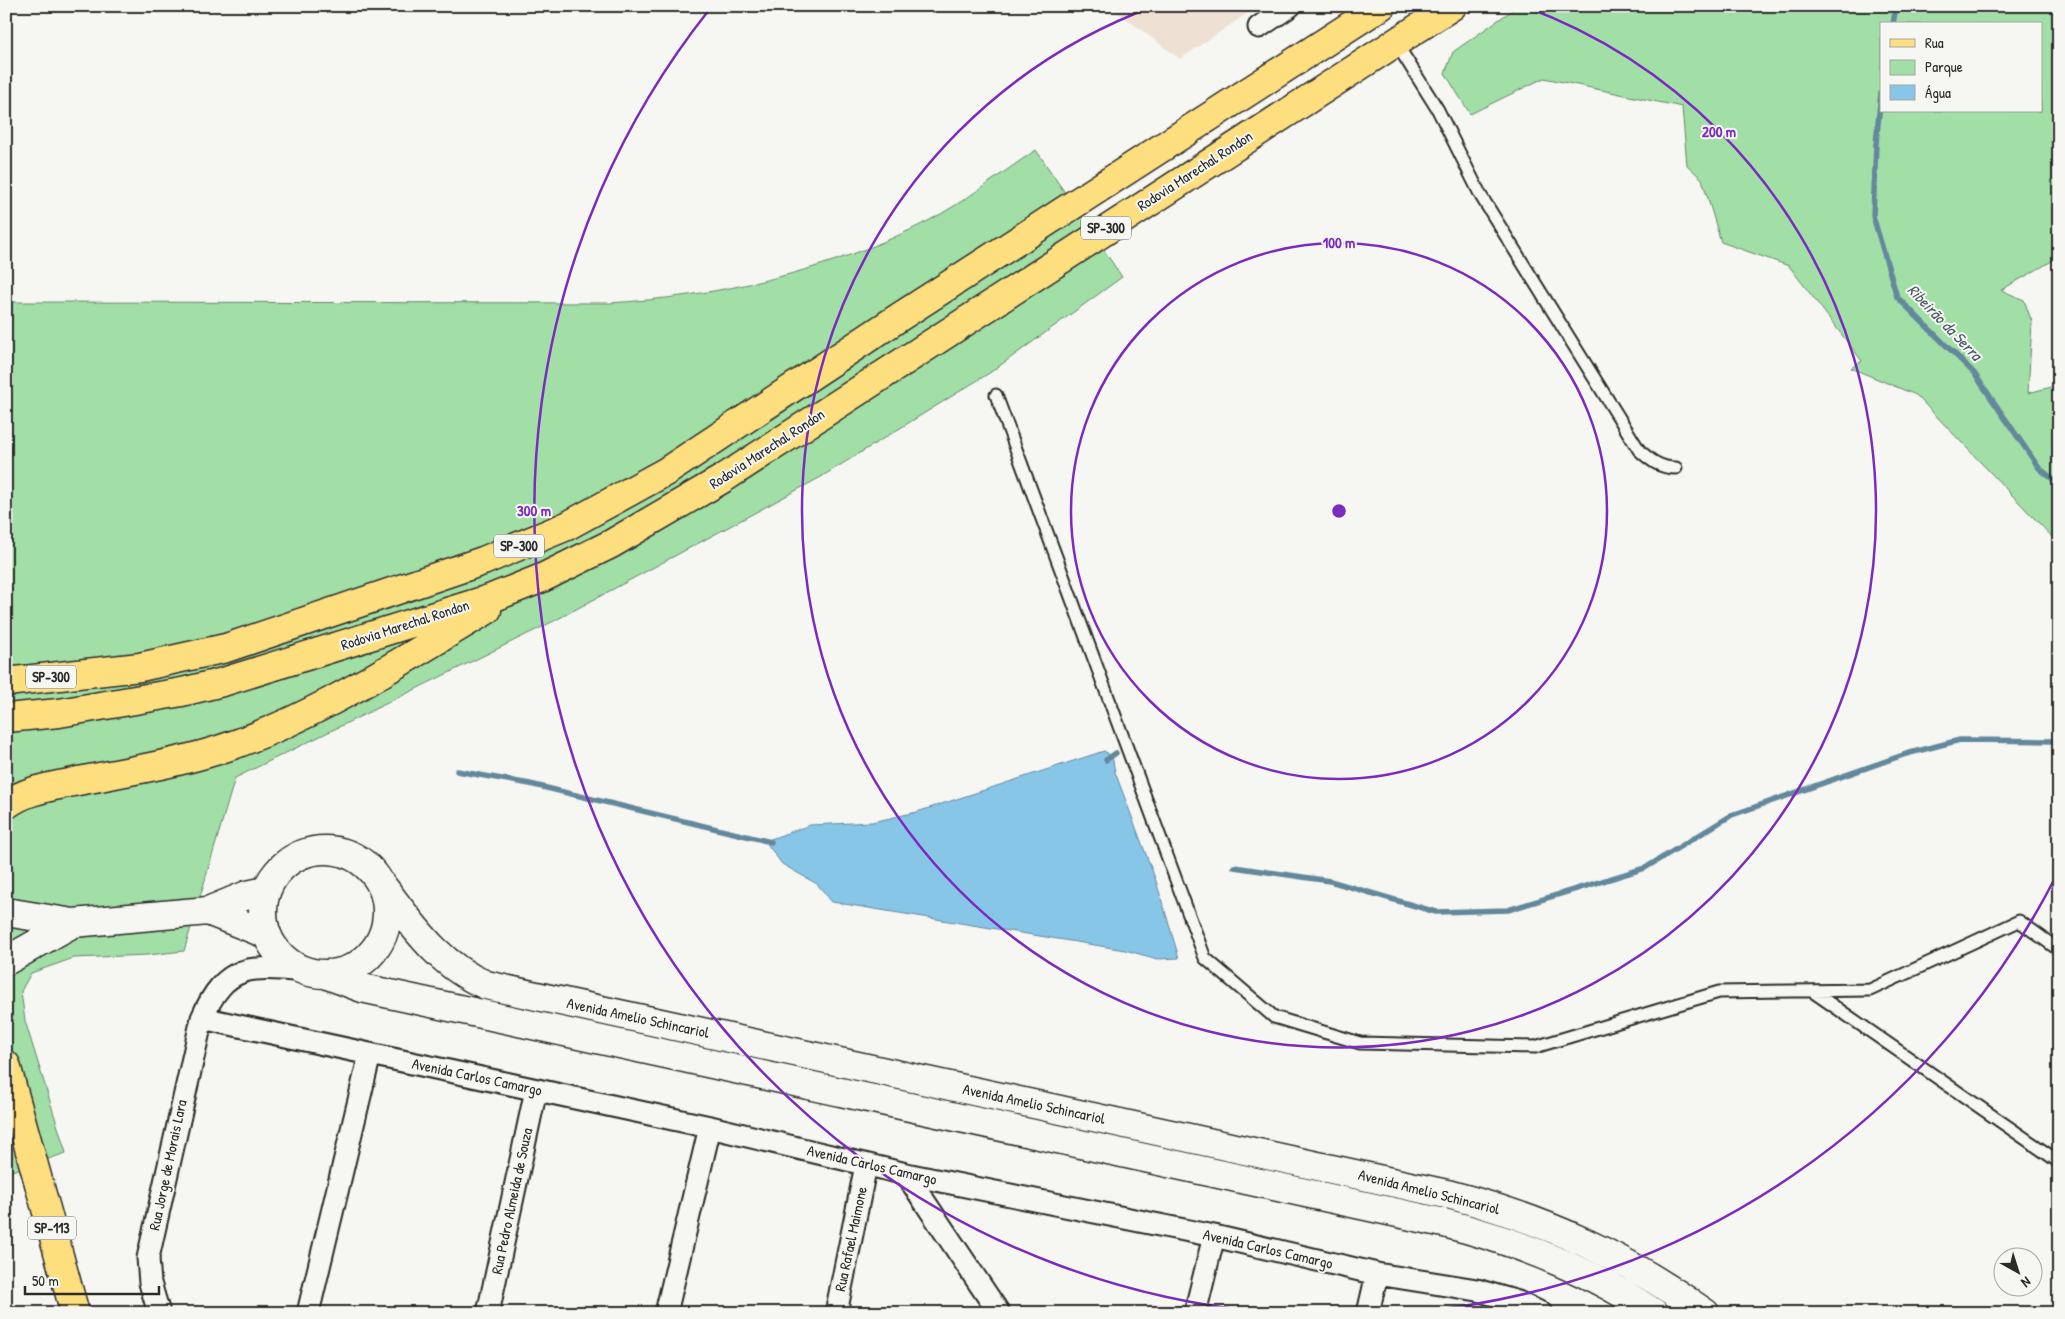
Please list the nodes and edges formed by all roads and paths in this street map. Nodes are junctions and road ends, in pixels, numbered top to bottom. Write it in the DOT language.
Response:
graph roads {
  1 [pos="1290,6"];
  2 [pos="1381,6"];
  3 [pos="1452,6"];
  4 [pos="1259,27"];
  5 [pos="1395,42"];
  6 [pos="996,395"];
  7 [pos="1676,468"];
  8 [pos="542,578"];
  9 [pos="6,682"];
  10 [pos="6,718"];
  11 [pos="6,805"];
  12 [pos="381,884"];
  13 [pos="266,891"];
  14 [pos="208,911"];
  15 [pos="6,912"];
  16 [pos="73,923"];
  17 [pos="266,934"];
  18 [pos="2059,950"];
  19 [pos="6,961"];
  20 [pos="315,972"];
  21 [pos="1812,991"];
  22 [pos="202,1018"];
  23 [pos="370,1054"];
  24 [pos="6,1065"];
  25 [pos="536,1090"];
  26 [pos="6,1110"];
  27 [pos="710,1128"];
  28 [pos="28,1143"];
  29 [pos="2059,1162"];
  30 [pos="866,1165"];
  31 [pos="906,1174"];
  32 [pos="1214,1236"];
  33 [pos="1377,1274"];
  34 [pos="75,1313"];
  35 [pos="159,1313"];
  36 [pos="308,1313"];
  37 [pos="488,1313"];
  38 [pos="666,1313"];
  39 [pos="836,1313"];
  40 [pos="999,1313"];
  41 [pos="1195,1313"];
  42 [pos="1368,1313"];
  43 [pos="1542,1313"];
  44 [pos="1654,1313"];
  45 [pos="1705,1313"];
  1 -- 4 [label="street"];
  2 -- 9 [label="main road, SP-300"];
  3 -- 5 [label="main road, Rodovia Marechal Rondon / SP-300"];
  5 -- 7 [label="lane"];
  5 -- 8 [label="main road, Rodovia Marechal Rondon / SP-300"];
  6 -- 21 [label="lane"];
  8 -- 10 [label="main road, Rodovia Marechal Rondon / SP-300"];
  8 -- 11 [label="main road"];
  12 -- 13 [label="main road"];
  12 -- 20 [label="main road"];
  12 -- 45 [label="main road, Avenida Amelio Schincariol"];
  13 -- 14 [label="main road"];
  13 -- 17 [label="main road"];
  14 -- 16 [label="main road"];
  14 -- 17 [label="main road"];
  15 -- 16 [label="main road"];
  16 -- 19 [label="main road"];
  17 -- 20 [label="main road"];
  18 -- 21 [label="lane"];
  20 -- 22 [label="street, Rua Jorge de Morais Lara"];
  20 -- 44 [label="main road, Avenida Amelio Schincariol"];
  21 -- 29 [label="lane"];
  22 -- 23 [label="street, Avenida Carlos Camargo"];
  22 -- 35 [label="street, Rua Jorge de Morais Lara"];
  23 -- 25 [label="street, Avenida Carlos Camargo"];
  23 -- 36 [label="street"];
  24 -- 28 [label="main road, SP-113"];
  25 -- 27 [label="street, Avenida Carlos Camargo"];
  25 -- 37 [label="street, Rua Pedro Almeida de Souza"];
  26 -- 28 [label="main road, SP-113"];
  27 -- 30 [label="street, Avenida Carlos Camargo"];
  27 -- 38 [label="street"];
  28 -- 34 [label="main road, SP-113"];
  30 -- 31 [label="street, Avenida Carlos Camargo"];
  30 -- 39 [label="street, Rua Rafael Maimone"];
  31 -- 32 [label="street, Avenida Carlos Camargo"];
  31 -- 40 [label="street"];
  32 -- 33 [label="street, Avenida Carlos Camargo"];
  32 -- 41 [label="street"];
  33 -- 42 [label="street"];
  33 -- 43 [label="street, Avenida Carlos Camargo"];
}
